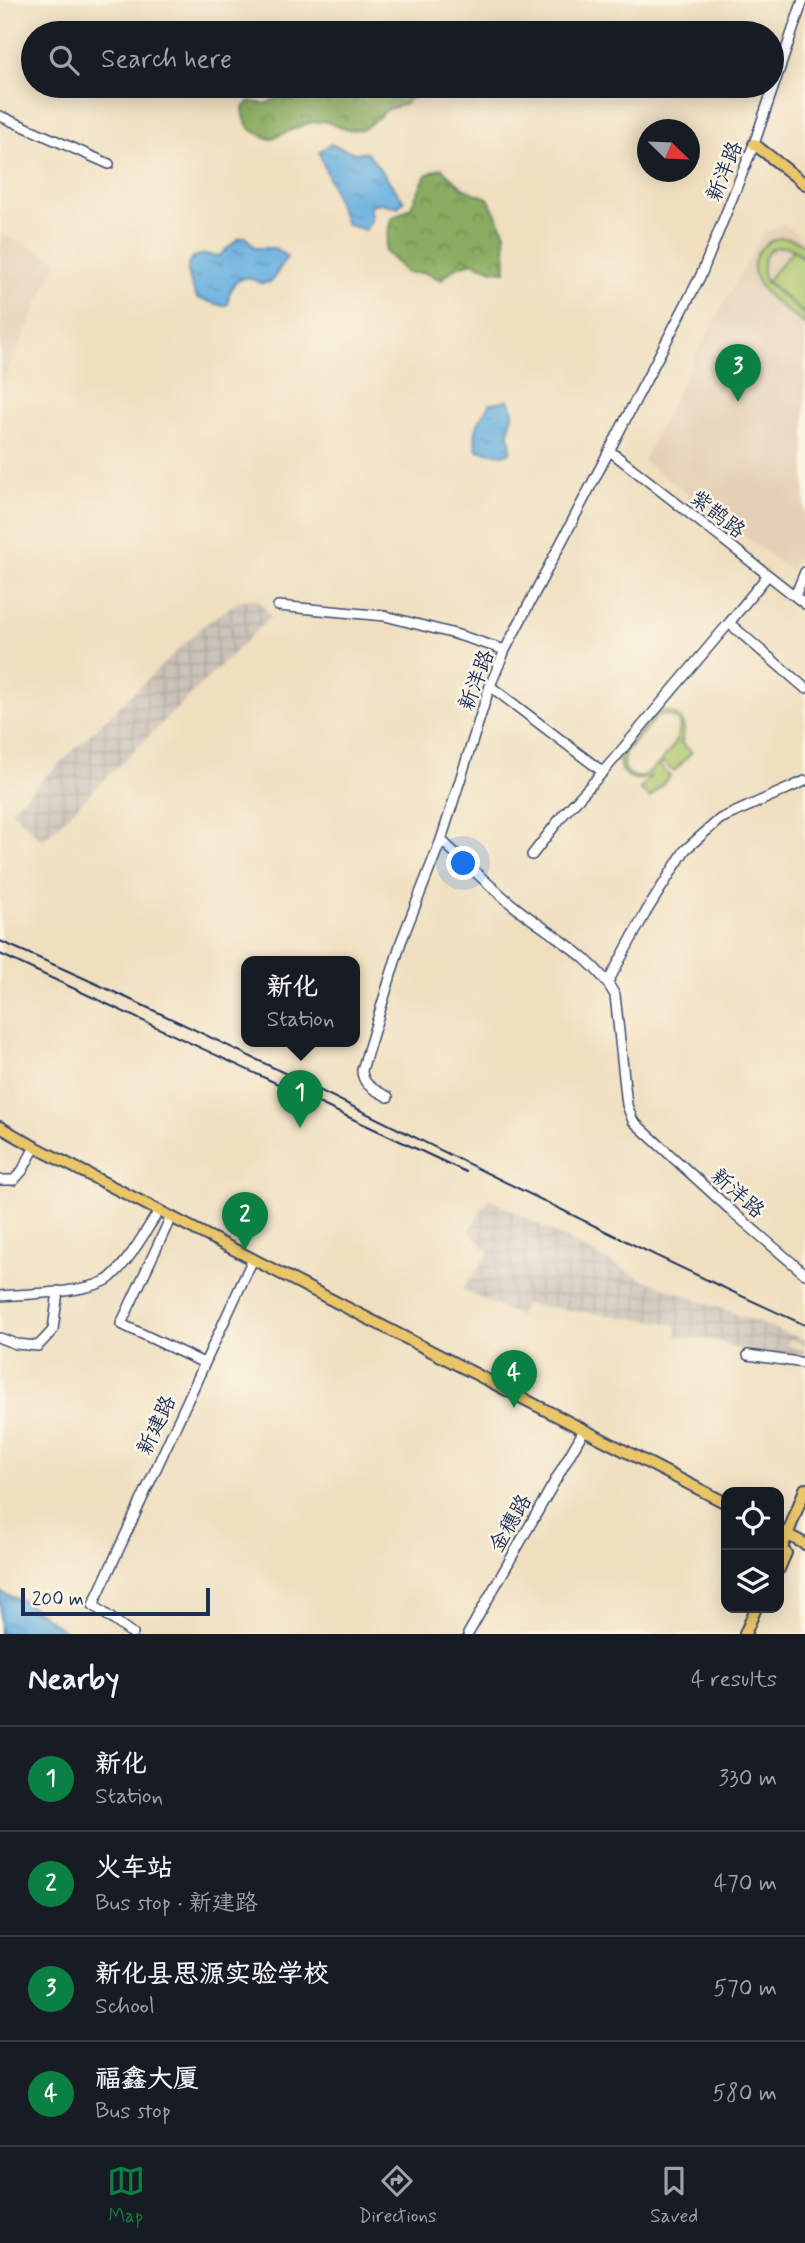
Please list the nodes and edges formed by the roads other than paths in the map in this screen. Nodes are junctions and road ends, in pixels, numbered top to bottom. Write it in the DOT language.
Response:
graph roads {
  1 [pos="803,0"];
  2 [pos="784,56"];
  3 [pos="770,98"];
  4 [pos="0,116"];
  5 [pos="754,144"];
  6 [pos="109,164"];
  7 [pos="805,184"];
  8 [pos="610,451"];
  9 [pos="805,572"];
  10 [pos="768,575"];
  11 [pos="794,596"];
  12 [pos="805,604"];
  13 [pos="278,606"];
  14 [pos="729,623"];
  15 [pos="505,650"];
  16 [pos="490,686"];
  17 [pos="805,688"];
  18 [pos="603,772"];
  19 [pos="805,781"];
  20 [pos="441,840"];
  21 [pos="532,855"];
  22 [pos="608,982"];
  23 [pos="388,1097"];
  24 [pos="0,1127"];
  25 [pos="35,1147"];
  26 [pos="0,1180"];
  27 [pos="159,1211"];
  28 [pos="171,1217"];
  29 [pos="253,1259"];
  30 [pos="805,1274"];
  31 [pos="58,1291"];
  32 [pos="0,1296"];
  33 [pos="0,1338"];
  34 [pos="748,1355"];
  35 [pos="204,1363"];
  36 [pos="805,1363"];
  37 [pos="584,1430"];
  38 [pos="805,1489"];
  39 [pos="721,1500"];
  40 [pos="786,1534"];
  41 [pos="805,1544"];
  42 [pos="755,1613"];
  43 [pos="760,1613"];
  44 [pos="133,1634"];
  45 [pos="468,1634"];
  46 [pos="747,1634"];
  1 -- 2 [label="street, 新洋路"];
  3 -- 5 [label="street, 新洋路"];
  4 -- 6 [label="street"];
  5 -- 7 [label="main road"];
  5 -- 8 [label="street, 新洋路"];
  8 -- 10 [label="street, 紫鹊路"];
  8 -- 15 [label="street, 新洋路"];
  9 -- 11 [label="street"];
  10 -- 11 [label="street, 紫鹊路"];
  10 -- 14 [label="street"];
  11 -- 12 [label="street, 紫鹊路"];
  13 -- 15 [label="street"];
  14 -- 17 [label="street"];
  14 -- 18 [label="street"];
  15 -- 16 [label="street, 新洋路"];
  16 -- 18 [label="street"];
  16 -- 20 [label="street, 新洋路"];
  18 -- 21 [label="street"];
  19 -- 22 [label="street"];
  20 -- 22 [label="street"];
  20 -- 23 [label="street, 新洋路"];
  22 -- 30 [label="street, 新洋路"];
  24 -- 25 [label="main road"];
  25 -- 26 [label="street"];
  25 -- 27 [label="main road"];
  27 -- 28 [label="main road"];
  27 -- 31 [label="street"];
  28 -- 29 [label="main road"];
  28 -- 35 [label="street"];
  29 -- 35 [label="street, 新建路"];
  29 -- 37 [label="main road"];
  31 -- 32 [label="street"];
  31 -- 33 [label="street"];
  34 -- 36 [label="street"];
  35 -- 44 [label="street, 新建路"];
  37 -- 39 [label="main road"];
  37 -- 45 [label="street, 金穗路"];
  38 -- 40 [label="main road"];
  40 -- 41 [label="main road"];
  42 -- 46 [label="main road"];
  43 -- 46 [label="main road"];
}
